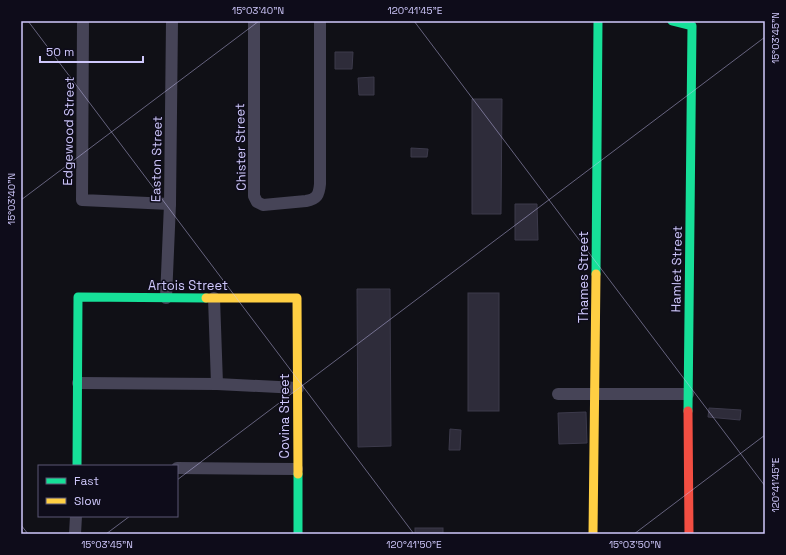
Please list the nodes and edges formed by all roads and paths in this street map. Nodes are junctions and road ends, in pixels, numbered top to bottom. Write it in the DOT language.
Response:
graph roads {
  1 [pos="84,21"];
  2 [pos="172,21"];
  3 [pos="254,21"];
  4 [pos="320,21"];
  5 [pos="598,21"];
  6 [pos="672,21"];
  7 [pos="170,204"];
  8 [pos="166,298"];
  9 [pos="214,298"];
  10 [pos="297,298"];
  11 [pos="78,383"];
  12 [pos="216,384"];
  13 [pos="298,388"];
  14 [pos="558,394"];
  15 [pos="595,394"];
  16 [pos="688,394"];
  17 [pos="77,465"];
  18 [pos="178,468"];
  19 [pos="297,469"];
  20 [pos="76,517"];
  21 [pos="75,534"];
  22 [pos="298,534"];
  23 [pos="593,534"];
  24 [pos="689,534"];
  1 -- 7 [label="street, Edgewood Street"];
  2 -- 7 [label="street, Easton Street"];
  3 -- 4 [label="street, Chister Street"];
  5 -- 15 [label="street, Thames Street"];
  6 -- 16 [label="street, Hamlet Street"];
  7 -- 8 [label="street, Easton Street"];
  8 -- 9 [label="street, Artois Street"];
  8 -- 11 [label="street, Artois Street"];
  9 -- 10 [label="street, Artois Street"];
  9 -- 12 [label="street"];
  10 -- 13 [label="street, Covina Street"];
  11 -- 12 [label="street"];
  11 -- 17 [label="street"];
  12 -- 13 [label="street"];
  13 -- 19 [label="street, Covina Street"];
  14 -- 15 [label="street"];
  15 -- 16 [label="street"];
  15 -- 23 [label="street, Thames Street"];
  16 -- 24 [label="street, Hamlet Street"];
  18 -- 19 [label="street"];
  19 -- 22 [label="street, Covina Street"];
  20 -- 21 [label="street"];
}
